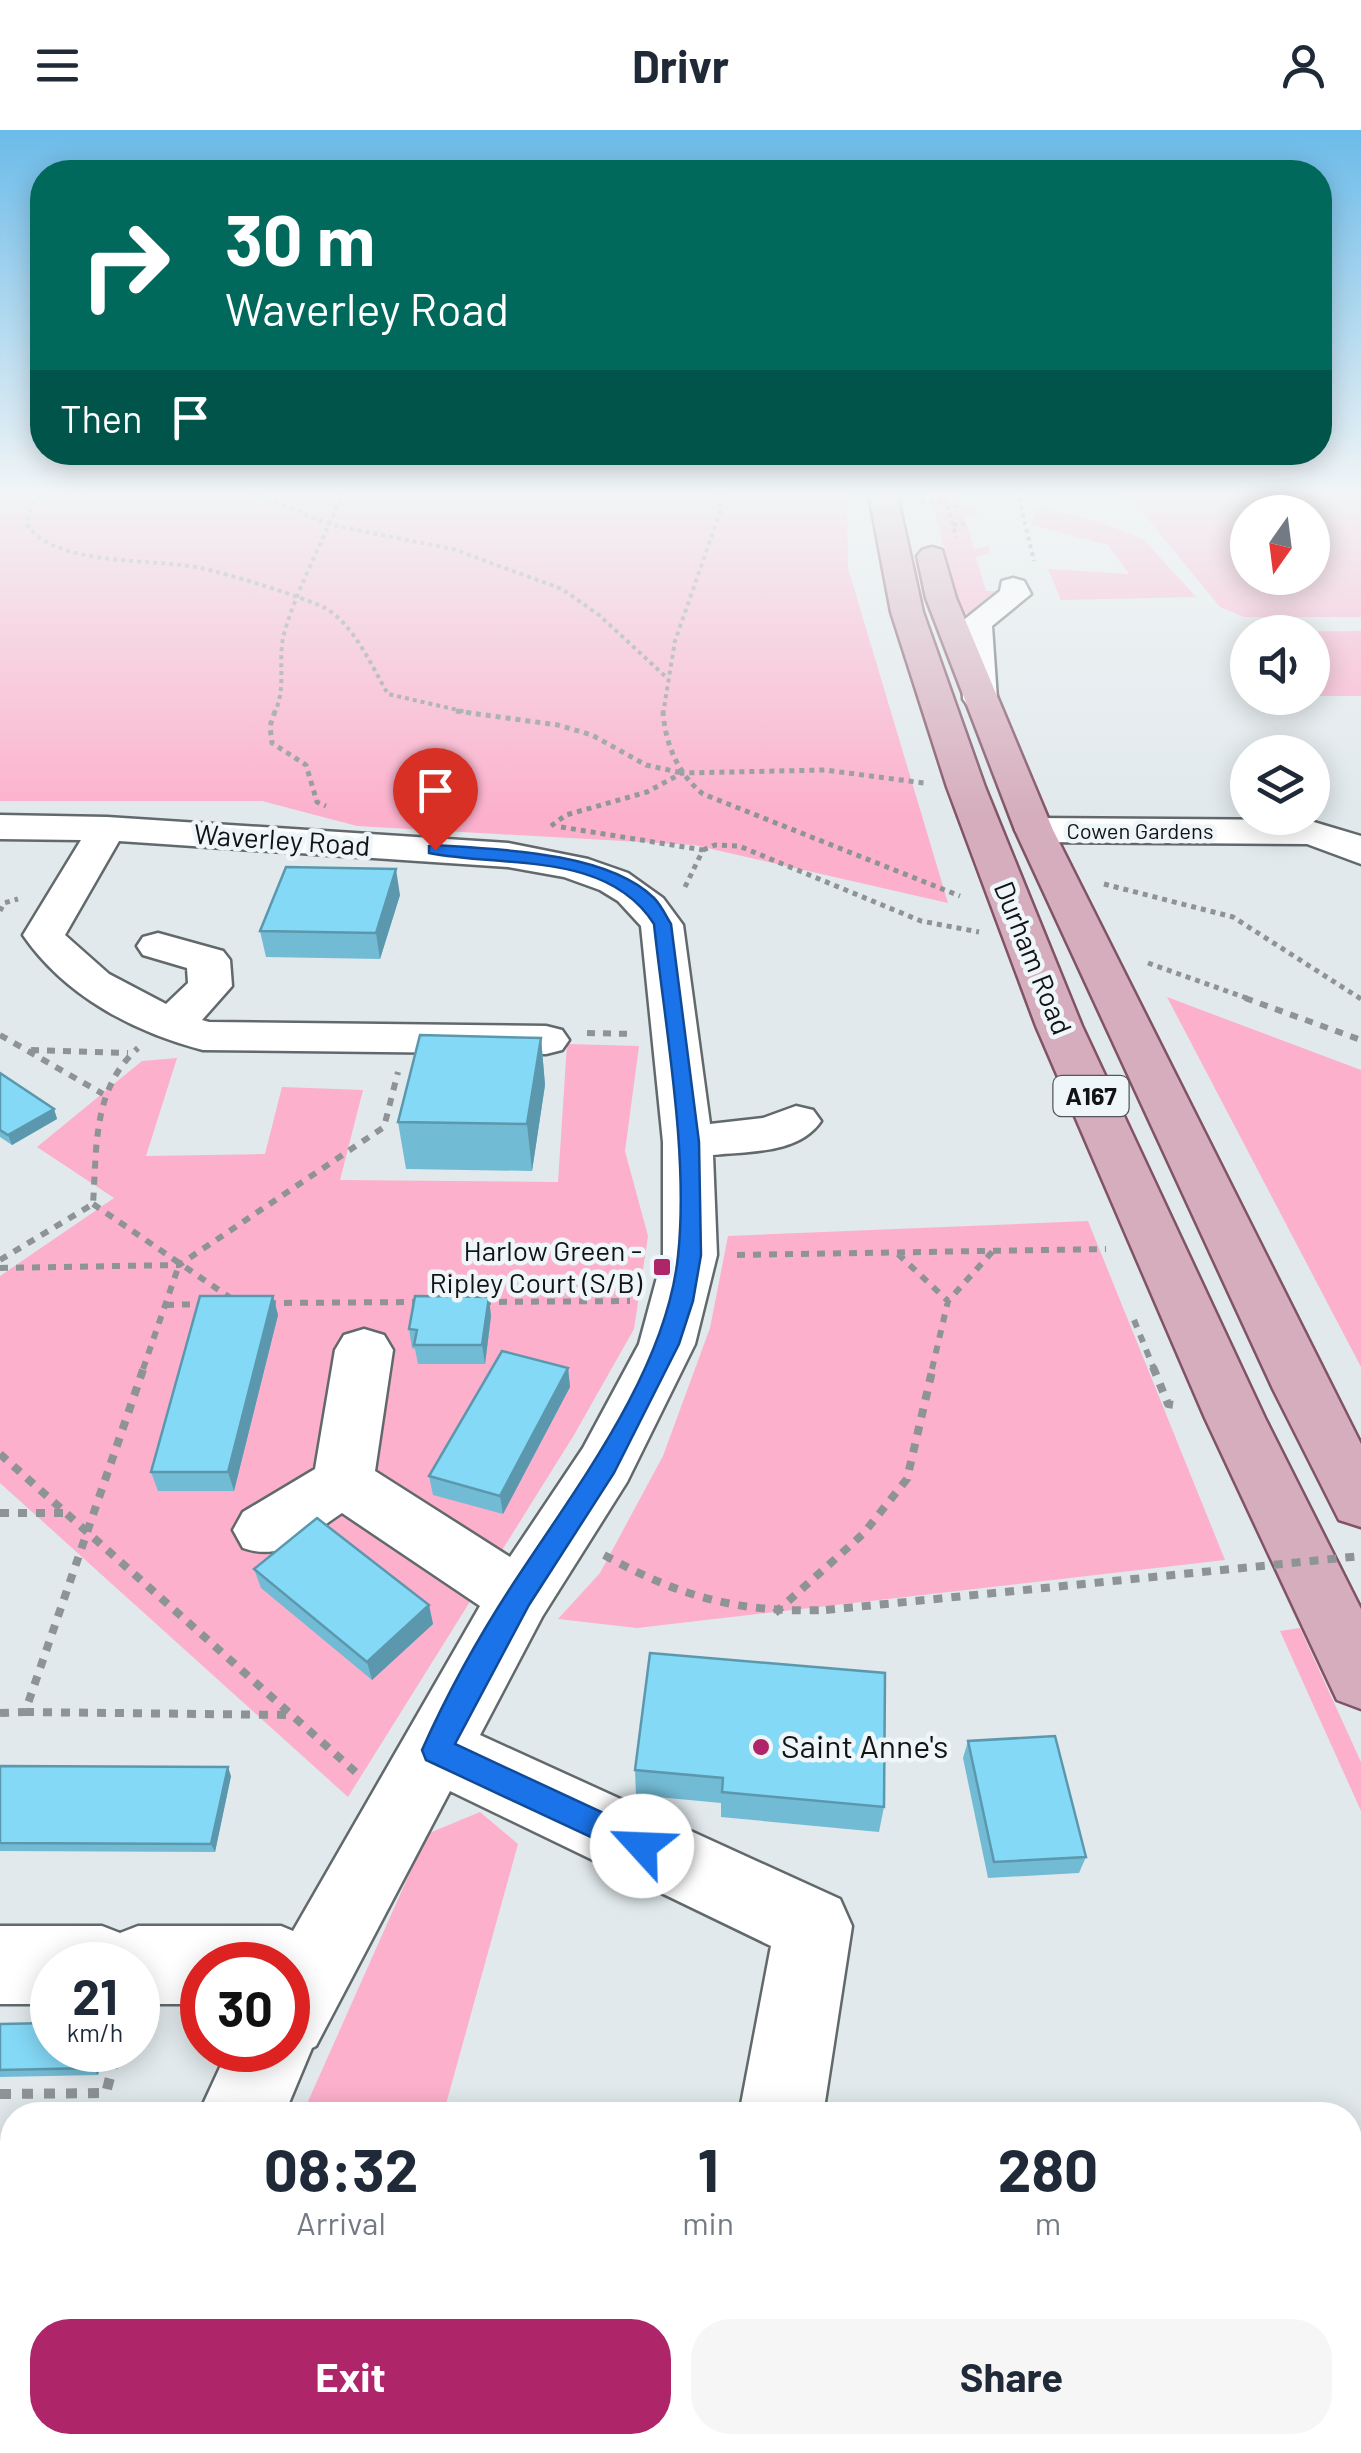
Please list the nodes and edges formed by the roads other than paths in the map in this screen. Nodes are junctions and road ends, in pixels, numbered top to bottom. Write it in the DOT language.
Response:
graph roads {
  1 [pos="904,598"];
  2 [pos="942,598"];
  3 [pos="1010,598"];
  4 [pos="980,698"];
  5 [pos="1361,824"];
  6 [pos="0,827"];
  7 [pos="107,829"];
  8 [pos="1330,829"];
  9 [pos="1034,830"];
  10 [pos="1230,831"];
  11 [pos="1321,835"];
  12 [pos="1361,852"];
  13 [pos="22,935"];
  14 [pos="158,946"];
  15 [pos="172,1024"];
  16 [pos="546,1040"];
  17 [pos="796,1121"];
  18 [pos="688,1142"];
  19 [pos="364,1350"];
  20 [pos="343,1482"];
  21 [pos="1361,1502"];
  22 [pos="265,1530"];
  23 [pos="519,1597"];
  24 [pos="1361,1679"];
  25 [pos="418,1780"];
  26 [pos="310,1951"];
  27 [pos="0,1965"];
  28 [pos="30,1965"];
  29 [pos="261,2072"];
  30 [pos="246,2102"];
  31 [pos="784,2102"];
  1 -- 24 [label="main road, Durham Road / A167"];
  2 -- 4 [label="main road, Durham Road / A167"];
  3 -- 4 [label="street"];
  4 -- 9 [label="main road, Durham Road / A167"];
  5 -- 8 [label="street"];
  6 -- 7 [label="street, Waverley Road"];
  7 -- 13 [label="street"];
  7 -- 18 [label="street, Waverley Road"];
  9 -- 10 [label="street, Cowen Gardens"];
  9 -- 21 [label="main road, Durham Road / A167"];
  11 -- 12 [label="street, Cowen Gardens"];
  13 -- 15 [label="street"];
  14 -- 15 [label="street"];
  15 -- 16 [label="street"];
  17 -- 18 [label="street"];
  18 -- 23 [label="street"];
  19 -- 20 [label="street"];
  20 -- 22 [label="street"];
  20 -- 23 [label="street"];
  23 -- 25 [label="street"];
  25 -- 26 [label="street"];
  25 -- 31 [label="street"];
  27 -- 28 [label="street"];
  29 -- 30 [label="street"];
}
